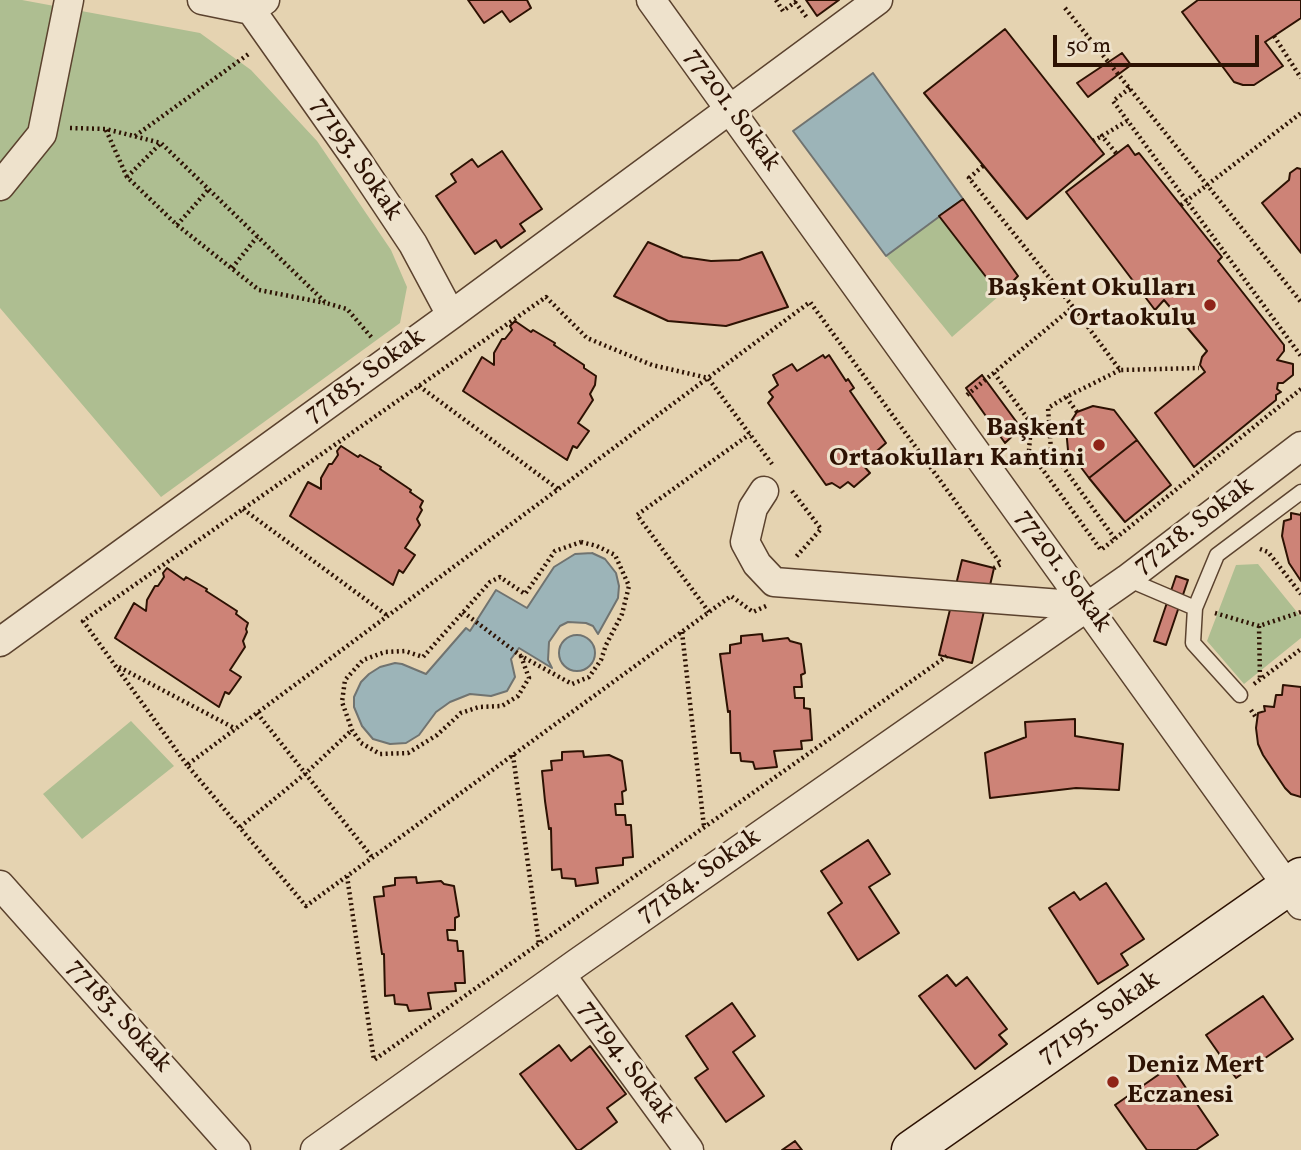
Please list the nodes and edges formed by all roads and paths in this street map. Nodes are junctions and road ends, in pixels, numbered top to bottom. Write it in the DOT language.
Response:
graph roads {
  1 [pos="69,0"];
  2 [pos="202,0"];
  3 [pos="651,0"];
  4 [pos="776,0"];
  5 [pos="797,0"];
  6 [pos="878,0"];
  7 [pos="258,5"];
  8 [pos="1065,8"];
  9 [pos="1274,36"];
  10 [pos="270,38"];
  11 [pos="1301,78"];
  12 [pos="1130,88"];
  13 [pos="731,111"];
  14 [pos="1301,113"];
  15 [pos="71,115"];
  16 [pos="1127,121"];
  17 [pos="106,129"];
  18 [pos="134,136"];
  19 [pos="1102,136"];
  20 [pos="1093,141"];
  21 [pos="161,143"];
  22 [pos="1116,153"];
  23 [pos="984,166"];
  24 [pos="127,177"];
  25 [pos="1208,185"];
  26 [pos="0,186"];
  27 [pos="208,190"];
  28 [pos="1187,201"];
  29 [pos="1181,205"];
  30 [pos="177,225"];
  31 [pos="257,237"];
  32 [pos="232,268"];
  33 [pos="1301,302"];
  34 [pos="326,303"];
  35 [pos="1073,307"];
  36 [pos="451,315"];
  37 [pos="1301,356"];
  38 [pos="390,359"];
  39 [pos="1199,368"];
  40 [pos="1121,370"];
  41 [pos="994,373"];
  42 [pos="708,378"];
  43 [pos="419,386"];
  44 [pos="1301,389"];
  45 [pos="967,396"];
  46 [pos="1066,397"];
  47 [pos="1077,412"];
  48 [pos="750,434"];
  49 [pos="1301,446"];
  50 [pos="558,489"];
  51 [pos="764,491"];
  52 [pos="1301,492"];
  53 [pos="243,509"];
  54 [pos="1115,538"];
  55 [pos="1236,540"];
  56 [pos="994,568"];
  57 [pos="1127,579"];
  58 [pos="1301,594"];
  59 [pos="1087,606"];
  60 [pos="765,607"];
  61 [pos="1195,608"];
  62 [pos="709,611"];
  63 [pos="463,612"];
  64 [pos="1301,612"];
  65 [pos="388,616"];
  66 [pos="1259,626"];
  67 [pos="682,631"];
  68 [pos="0,642"];
  69 [pos="1301,649"];
  70 [pos="520,656"];
  71 [pos="947,656"];
  72 [pos="116,665"];
  73 [pos="1260,680"];
  74 [pos="1240,695"];
  75 [pos="257,713"];
  76 [pos="1257,719"];
  77 [pos="236,729"];
  78 [pos="352,730"];
  79 [pos="513,755"];
  80 [pos="187,765"];
  81 [pos="305,774"];
  82 [pos="240,827"];
  83 [pos="704,827"];
  84 [pos="372,858"];
  85 [pos="347,876"];
  86 [pos="0,885"];
  87 [pos="1297,890"];
  88 [pos="539,944"];
  89 [pos="561,975"];
  90 [pos="236,1150"];
  91 [pos="315,1150"];
  92 [pos="689,1150"];
  93 [pos="911,1150"];
  1 -- 26 [label="street"];
  2 -- 7 [label="street"];
  3 -- 13 [label="street, 77201. Sokak"];
  4 -- 5 [label="path"];
  6 -- 13 [label="street, 77185. Sokak"];
  7 -- 10 [label="street, 77193. Sokak"];
  8 -- 12 [label="path"];
  9 -- 11 [label="path"];
  10 -- 18 [label="path"];
  10 -- 36 [label="street, 77193. Sokak"];
  12 -- 16 [label="path"];
  12 -- 25 [label="path"];
  13 -- 36 [label="street, 77185. Sokak"];
  13 -- 59 [label="street, 77201. Sokak"];
  14 -- 25 [label="path"];
  15 -- 17 [label="path"];
  16 -- 19 [label="path"];
  16 -- 28 [label="path"];
  17 -- 18 [label="path"];
  17 -- 24 [label="path"];
  18 -- 21 [label="path"];
  19 -- 20 [label="path"];
  19 -- 22 [label="path"];
  21 -- 24 [label="path"];
  21 -- 27 [label="path"];
  23 -- 35 [label="path"];
  24 -- 30 [label="path"];
  25 -- 28 [label="path"];
  25 -- 33 [label="path"];
  27 -- 30 [label="path"];
  27 -- 31 [label="path"];
  28 -- 29 [label="path"];
  28 -- 37 [label="path"];
  30 -- 32 [label="path"];
  31 -- 32 [label="path"];
  31 -- 34 [label="path"];
  32 -- 34 [label="path"];
  34 -- 38 [label="path"];
  35 -- 40 [label="path"];
  35 -- 41 [label="path"];
  36 -- 38 [label="street, 77185. Sokak"];
  38 -- 68 [label="street, 77185. Sokak"];
  39 -- 40 [label="path"];
  40 -- 46 [label="path"];
  41 -- 45 [label="path"];
  41 -- 54 [label="path"];
  42 -- 43 [label="path"];
  42 -- 50 [label="path"];
  42 -- 56 [label="path"];
  43 -- 50 [label="path"];
  43 -- 53 [label="path"];
  44 -- 54 [label="path"];
  46 -- 47 [label="path"];
  46 -- 54 [label="path"];
  48 -- 62 [label="path"];
  49 -- 57 [label="street, 77218. Sokak"];
  50 -- 65 [label="path"];
  51 -- 59 [label="street"];
  52 -- 55 [label="lane"];
  53 -- 65 [label="path"];
  53 -- 72 [label="path"];
  55 -- 58 [label="path"];
  55 -- 61 [label="lane"];
  57 -- 59 [label="street, 77218. Sokak"];
  57 -- 61 [label="lane"];
  59 -- 87 [label="street, 77201. Sokak"];
  59 -- 89 [label="street, 77184. Sokak"];
  60 -- 62 [label="path"];
  61 -- 66 [label="path"];
  61 -- 74 [label="lane"];
  62 -- 67 [label="path"];
  63 -- 70 [label="path"];
  63 -- 70 [label="path"];
  63 -- 78 [label="path"];
  64 -- 66 [label="path"];
  65 -- 75 [label="path"];
  66 -- 73 [label="path"];
  67 -- 79 [label="path"];
  67 -- 83 [label="path"];
  69 -- 73 [label="path"];
  70 -- 78 [label="path"];
  71 -- 83 [label="path"];
  72 -- 77 [label="path"];
  72 -- 80 [label="path"];
  73 -- 74 [label="path"];
  74 -- 76 [label="path"];
  75 -- 77 [label="path"];
  75 -- 81 [label="path"];
  77 -- 80 [label="path"];
  78 -- 81 [label="path"];
  79 -- 84 [label="path"];
  79 -- 88 [label="path"];
  80 -- 82 [label="path"];
  81 -- 82 [label="path"];
  81 -- 84 [label="path"];
  82 -- 85 [label="path"];
  83 -- 88 [label="path"];
  84 -- 85 [label="path"];
  85 -- 88 [label="path"];
  86 -- 90 [label="street, 77183. Sokak"];
  87 -- 93 [label="main road, 77195. Sokak"];
  89 -- 91 [label="street, 77184. Sokak"];
  89 -- 92 [label="street, 77194. Sokak"];
}
